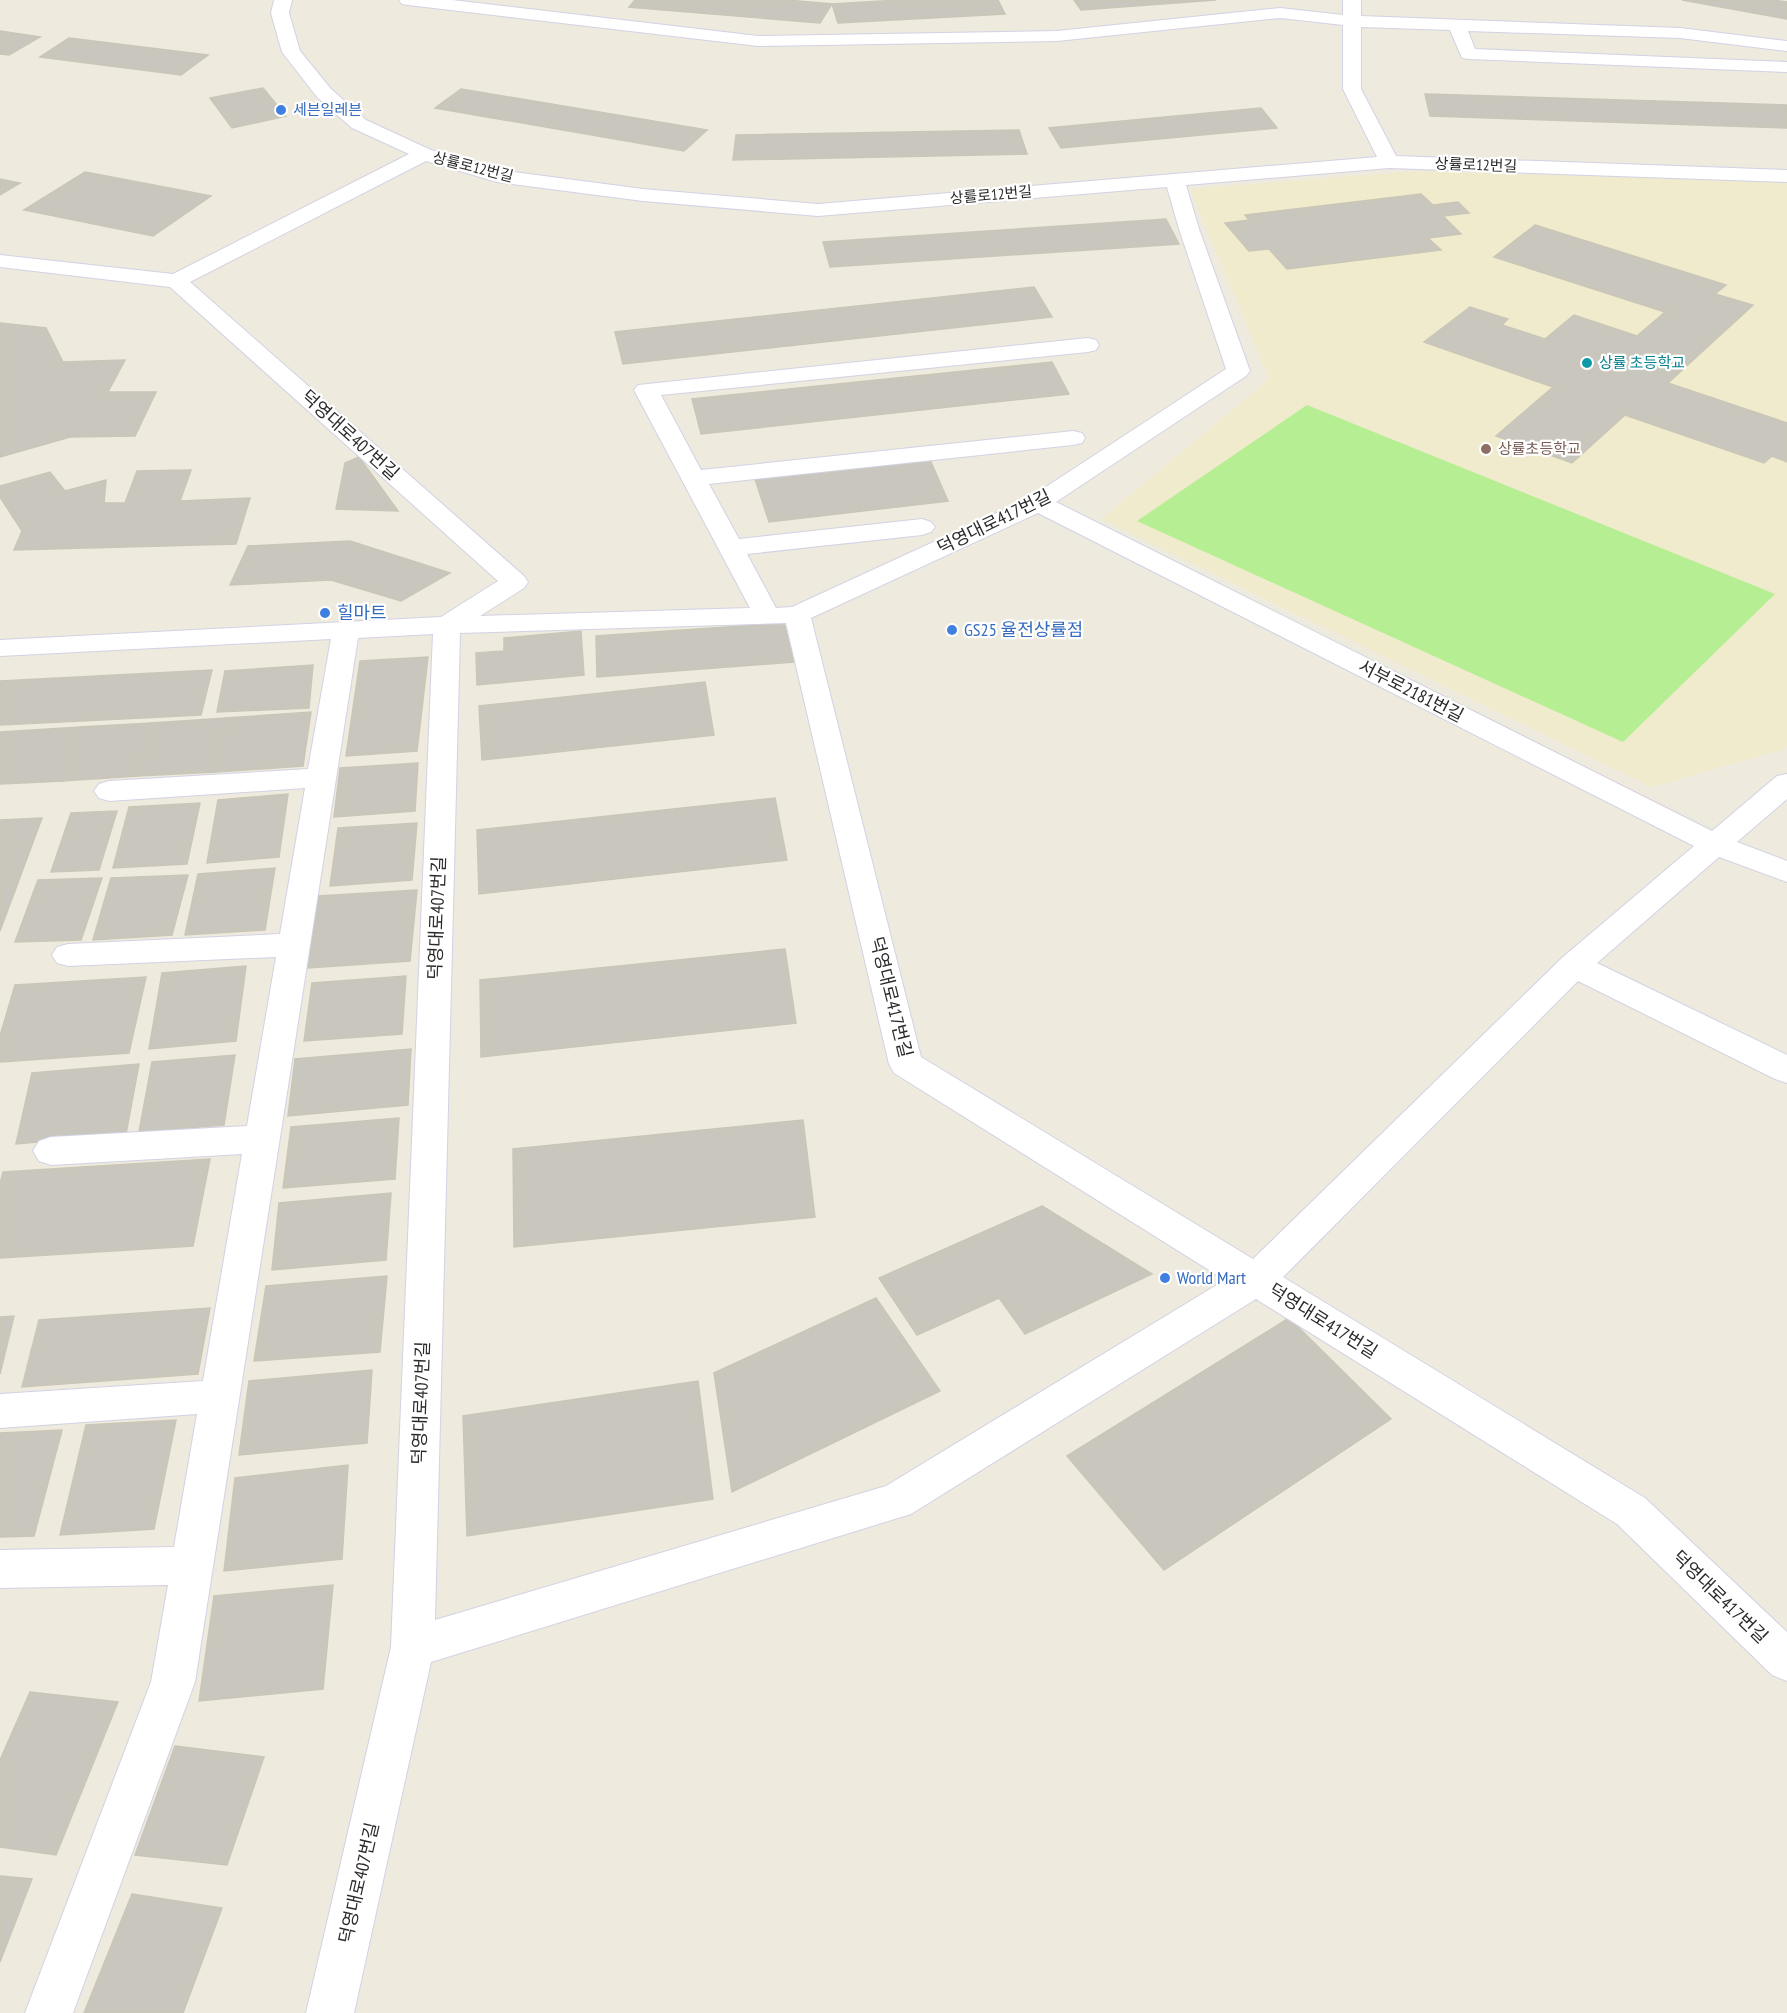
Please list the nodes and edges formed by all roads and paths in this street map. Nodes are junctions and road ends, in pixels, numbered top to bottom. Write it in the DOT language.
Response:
graph roads {
  1 [pos="283,0"];
  2 [pos="408,0"];
  3 [pos="1352,0"];
  4 [pos="591,6"];
  5 [pos="575,20"];
  6 [pos="1352,21"];
  7 [pos="1457,25"];
  8 [pos="1787,46"];
  9 [pos="1787,67"];
  10 [pos="424,154"];
  11 [pos="1389,162"];
  12 [pos="1787,176"];
  13 [pos="1175,180"];
  14 [pos="0,261"];
  15 [pos="176,281"];
  16 [pos="1088,345"];
  17 [pos="1073,438"];
  18 [pos="693,478"];
  19 [pos="1038,503"];
  20 [pos="922,527"];
  21 [pos="731,548"];
  22 [pos="782,616"];
  23 [pos="447,625"];
  24 [pos="345,630"];
  25 [pos="0,648"];
  26 [pos="321,778"];
  27 [pos="1787,783"];
  28 [pos="109,791"];
  29 [pos="1714,844"];
  30 [pos="1787,872"];
  31 [pos="294,945"];
  32 [pos="68,956"];
  33 [pos="1574,965"];
  34 [pos="1787,1070"];
  35 [pos="262,1139"];
  36 [pos="51,1151"];
  37 [pos="1256,1280"];
  38 [pos="221,1396"];
  39 [pos="0,1411"];
  40 [pos="193,1566"];
  41 [pos="0,1569"];
  42 [pos="413,1647"];
  43 [pos="1787,1661"];
  44 [pos="49,2013"];
  45 [pos="330,2013"];
  1 -- 10 [label="street, 상률로12번길"];
  2 -- 5 [label="street"];
  3 -- 6 [label="street"];
  4 -- 5 [label="street"];
  5 -- 6 [label="street"];
  6 -- 7 [label="street"];
  6 -- 11 [label="street"];
  7 -- 8 [label="street"];
  7 -- 9 [label="street"];
  10 -- 13 [label="street, 상률로12번길"];
  10 -- 15 [label="street"];
  11 -- 12 [label="street, 상률로12번길"];
  11 -- 13 [label="street, 상률로12번길"];
  13 -- 19 [label="street, 덕영대로417번길"];
  14 -- 15 [label="street"];
  15 -- 23 [label="street, 덕영대로407번길"];
  16 -- 18 [label="street"];
  17 -- 18 [label="street"];
  18 -- 21 [label="street"];
  19 -- 22 [label="street, 덕영대로417번길"];
  19 -- 29 [label="street, 서부로2181번길"];
  20 -- 21 [label="street"];
  21 -- 22 [label="street"];
  22 -- 23 [label="street"];
  22 -- 37 [label="street, 덕영대로417번길"];
  23 -- 24 [label="street"];
  23 -- 42 [label="street, 덕영대로407번길"];
  24 -- 25 [label="street"];
  24 -- 26 [label="street"];
  26 -- 28 [label="street"];
  26 -- 31 [label="street"];
  27 -- 29 [label="street"];
  29 -- 30 [label="street, 서부로2181번길"];
  29 -- 33 [label="street"];
  31 -- 32 [label="street"];
  31 -- 35 [label="street"];
  33 -- 34 [label="street"];
  33 -- 37 [label="street"];
  35 -- 36 [label="street"];
  35 -- 38 [label="street"];
  37 -- 42 [label="street"];
  37 -- 43 [label="street, 덕영대로417번길"];
  38 -- 39 [label="street"];
  38 -- 40 [label="street"];
  40 -- 41 [label="street"];
  40 -- 44 [label="street"];
  42 -- 45 [label="street, 덕영대로407번길"];
}
